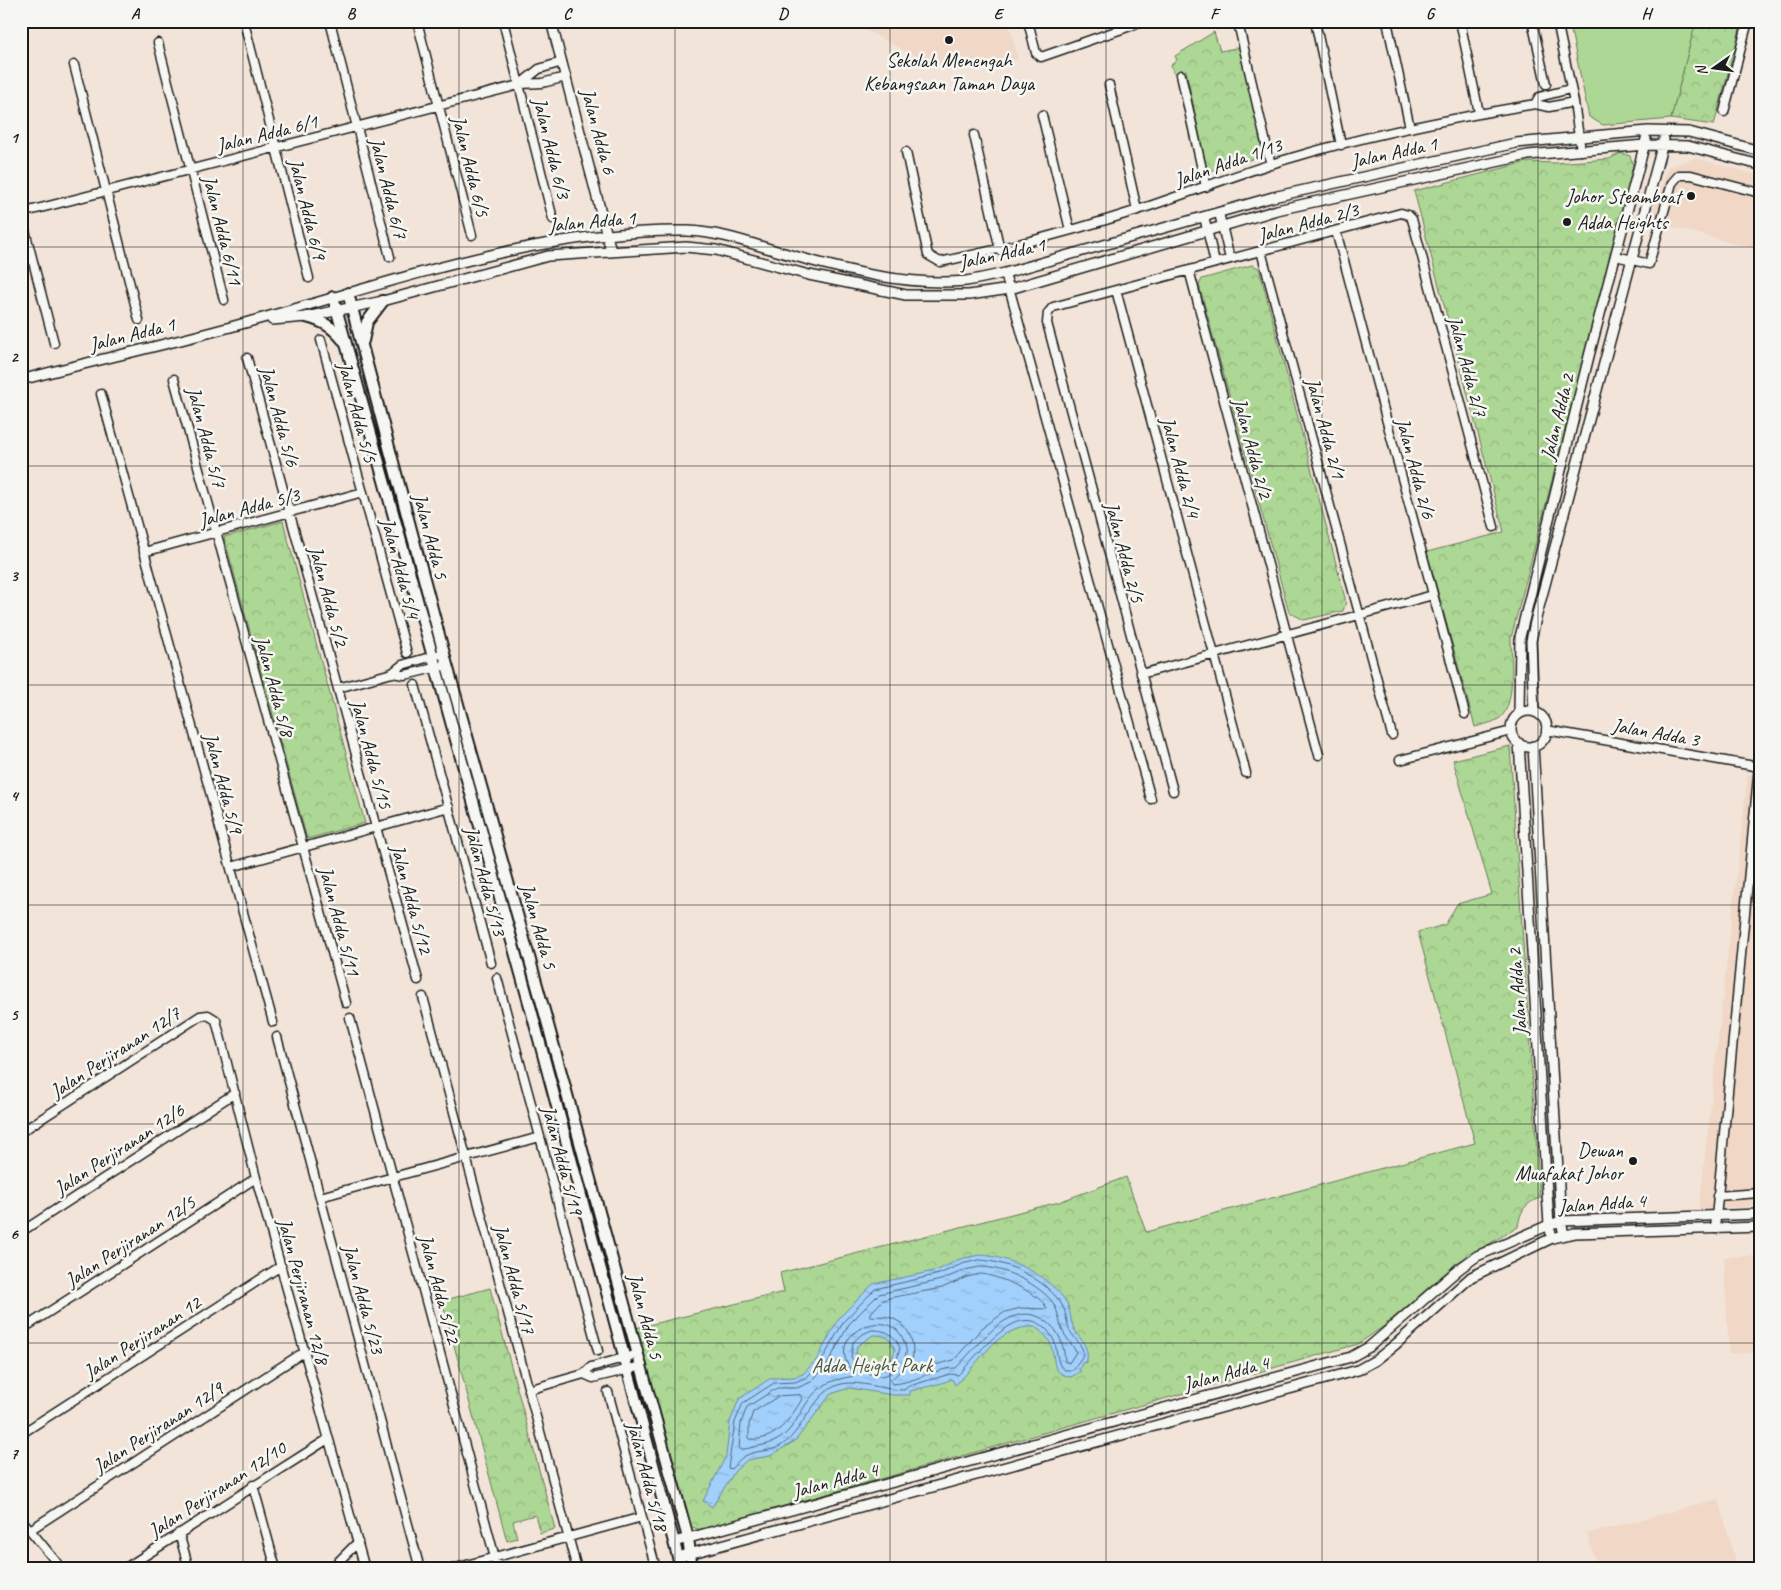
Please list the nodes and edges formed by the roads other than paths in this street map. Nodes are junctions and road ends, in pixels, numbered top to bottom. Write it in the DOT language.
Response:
graph roads {
  1 [pos="330,21"];
  2 [pos="417,21"];
  3 [pos="503,21"];
  4 [pos="551,21"];
  5 [pos="1028,21"];
  6 [pos="1116,21"];
  7 [pos="1145,21"];
  8 [pos="1315,21"];
  9 [pos="1387,21"];
  10 [pos="1460,21"];
  11 [pos="1532,21"];
  12 [pos="1557,21"];
  13 [pos="1748,21"];
  14 [pos="244,22"];
  15 [pos="1238,23"];
  16 [pos="1118,30"];
  17 [pos="158,43"];
  18 [pos="562,62"];
  19 [pos="74,65"];
  20 [pos="1181,75"];
  21 [pos="566,77"];
  22 [pos="1546,84"];
  23 [pos="520,85"];
  24 [pos="1109,85"];
  25 [pos="1570,89"];
  26 [pos="1574,102"];
  27 [pos="1535,104"];
  28 [pos="439,106"];
  29 [pos="1724,112"];
  30 [pos="1480,113"];
  31 [pos="1042,115"];
  32 [pos="357,127"];
  33 [pos="1410,128"];
  34 [pos="1648,131"];
  35 [pos="1665,132"];
  36 [pos="974,135"];
  37 [pos="1580,136"];
  38 [pos="1341,145"];
  39 [pos="1645,145"];
  40 [pos="1662,145"];
  41 [pos="276,148"];
  42 [pos="1581,151"];
  43 [pos="1760,151"];
  44 [pos="906,152"];
  45 [pos="1270,164"];
  46 [pos="1760,164"];
  47 [pos="191,169"];
  48 [pos="1206,187"];
  49 [pos="106,191"];
  50 [pos="1760,194"];
  51 [pos="1137,210"];
  52 [pos="1219,213"];
  53 [pos="21,214"];
  54 [pos="1408,215"];
  55 [pos="1204,217"];
  56 [pos="553,219"];
  57 [pos="1222,226"];
  58 [pos="1070,230"];
  59 [pos="1207,231"];
  60 [pos="1336,231"];
  61 [pos="472,234"];
  62 [pos="608,236"];
  63 [pos="611,250"];
  64 [pos="1000,250"];
  65 [pos="1261,251"];
  66 [pos="1616,256"];
  67 [pos="390,257"];
  68 [pos="1230,259"];
  69 [pos="1631,260"];
  70 [pos="1216,263"];
  71 [pos="1189,270"];
  72 [pos="1005,273"];
  73 [pos="309,278"];
  74 [pos="1010,289"];
  75 [pos="1116,290"];
  76 [pos="348,293"];
  77 [pos="333,297"];
  78 [pos="224,300"];
  79 [pos="383,301"];
  80 [pos="351,307"];
  81 [pos="337,310"];
  82 [pos="306,316"];
  83 [pos="139,320"];
  84 [pos="251,321"];
  85 [pos="321,340"];
  86 [pos="54,343"];
  87 [pos="347,345"];
  88 [pos="362,346"];
  89 [pos="247,358"];
  90 [pos="174,379"];
  91 [pos="21,380"];
  92 [pos="101,394"];
  93 [pos="363,492"];
  94 [pos="290,512"];
  95 [pos="1494,527"];
  96 [pos="216,532"];
  97 [pos="144,552"];
  98 [pos="1532,591"];
  99 [pos="1544,594"];
  100 [pos="1433,595"];
  101 [pos="1360,614"];
  102 [pos="1287,634"];
  103 [pos="407,653"];
  104 [pos="444,653"];
  105 [pos="1214,654"];
  106 [pos="432,656"];
  107 [pos="447,665"];
  108 [pos="436,668"];
  109 [pos="392,673"];
  110 [pos="1141,674"];
  111 [pos="415,685"];
  112 [pos="338,688"];
  113 [pos="1534,712"];
  114 [pos="1519,713"];
  115 [pos="1466,714"];
  116 [pos="1546,730"];
  117 [pos="1511,731"];
  118 [pos="1392,735"];
  119 [pos="1519,743"];
  120 [pos="1533,746"];
  121 [pos="1319,755"];
  122 [pos="1400,760"];
  123 [pos="1759,767"];
  124 [pos="1246,773"];
  125 [pos="1172,790"];
  126 [pos="1150,799"];
  127 [pos="449,807"];
  128 [pos="376,828"];
  129 [pos="303,847"];
  130 [pos="230,867"];
  131 [pos="491,963"];
  132 [pos="497,978"];
  133 [pos="418,980"];
  134 [pos="422,997"];
  135 [pos="346,1004"];
  136 [pos="545,1014"];
  137 [pos="200,1016"];
  138 [pos="533,1017"];
  139 [pos="350,1018"];
  140 [pos="273,1022"];
  141 [pos="277,1037"];
  142 [pos="235,1093"];
  143 [pos="21,1132"];
  144 [pos="540,1137"];
  145 [pos="466,1157"];
  146 [pos="393,1177"];
  147 [pos="256,1178"];
  148 [pos="1559,1186"];
  149 [pos="1760,1193"];
  150 [pos="1717,1196"];
  151 [pos="320,1197"];
  152 [pos="1760,1214"];
  153 [pos="1716,1215"];
  154 [pos="1589,1220"];
  155 [pos="1561,1221"];
  156 [pos="1549,1224"];
  157 [pos="1760,1227"];
  158 [pos="1715,1228"];
  159 [pos="21,1232"];
  160 [pos="1564,1235"];
  161 [pos="1552,1238"];
  162 [pos="281,1266"];
  163 [pos="21,1330"];
  164 [pos="598,1351"];
  165 [pos="304,1352"];
  166 [pos="638,1354"];
  167 [pos="626,1357"];
  168 [pos="642,1366"];
  169 [pos="629,1370"];
  170 [pos="584,1374"];
  171 [pos="528,1390"];
  172 [pos="608,1392"];
  173 [pos="21,1434"];
  174 [pos="328,1439"];
  175 [pos="253,1485"];
  176 [pos="642,1517"];
  177 [pos="21,1520"];
  178 [pos="30,1530"];
  179 [pos="179,1533"];
  180 [pos="568,1537"];
  181 [pos="688,1538"];
  182 [pos="358,1542"];
  183 [pos="674,1542"];
  184 [pos="692,1554"];
  185 [pos="495,1557"];
  186 [pos="678,1557"];
  187 [pos="62,1569"];
  188 [pos="124,1569"];
  189 [pos="189,1569"];
  190 [pos="276,1569"];
  191 [pos="331,1569"];
  192 [pos="365,1569"];
  193 [pos="420,1569"];
  194 [pos="452,1569"];
  195 [pos="498,1569"];
  196 [pos="577,1569"];
  197 [pos="656,1569"];
  198 [pos="683,1569"];
  199 [pos="692,1569"];
  1 -- 32 [label="street, Jalan Adda 6/7"];
  2 -- 28 [label="street, Jalan Adda 6/5"];
  3 -- 23 [label="street, Jalan Adda 6/3"];
  4 -- 18 [label="street, Jalan Adda 6"];
  5 -- 16 [label="street"];
  6 -- 16 [label="street"];
  7 -- 16 [label="street"];
  8 -- 38 [label="street"];
  9 -- 33 [label="street"];
  10 -- 30 [label="street"];
  11 -- 22 [label="street"];
  12 -- 25 [label="street"];
  13 -- 29 [label="street"];
  14 -- 41 [label="street, Jalan Adda 6/9"];
  15 -- 45 [label="street"];
  17 -- 47 [label="street, Jalan Adda 6/11"];
  18 -- 21 [label="street, Jalan Adda 6"];
  18 -- 23 [label="street"];
  19 -- 49 [label="street"];
  20 -- 48 [label="street"];
  21 -- 23 [label="street"];
  21 -- 62 [label="street, Jalan Adda 6"];
  23 -- 28 [label="street, Jalan Adda 6/1"];
  23 -- 56 [label="street, Jalan Adda 6/3"];
  24 -- 51 [label="street"];
  25 -- 26 [label="street"];
  25 -- 27 [label="street"];
  26 -- 27 [label="street"];
  26 -- 37 [label="street"];
  27 -- 30 [label="street, Jalan Adda 1/13"];
  28 -- 32 [label="street, Jalan Adda 6/1"];
  28 -- 61 [label="street, Jalan Adda 6/5"];
  30 -- 33 [label="street, Jalan Adda 1/13"];
  31 -- 58 [label="street"];
  32 -- 41 [label="street, Jalan Adda 6/1"];
  32 -- 67 [label="street, Jalan Adda 6/7"];
  33 -- 38 [label="street, Jalan Adda 1/13"];
  34 -- 35 [label="street, Jalan Adda 1"];
  34 -- 37 [label="street, Jalan Adda 1"];
  34 -- 39 [label="street, Jalan Adda 2"];
  35 -- 40 [label="street, Jalan Adda 2"];
  35 -- 43 [label="street, Jalan Adda 1"];
  36 -- 64 [label="street"];
  37 -- 42 [label="street"];
  37 -- 52 [label="street, Jalan Adda 1"];
  38 -- 45 [label="street, Jalan Adda 1/13"];
  39 -- 40 [label="street, Jalan Adda 1"];
  39 -- 42 [label="street, Jalan Adda 1"];
  39 -- 66 [label="street, Jalan Adda 2"];
  40 -- 46 [label="street, Jalan Adda 1"];
  40 -- 69 [label="street, Jalan Adda 2"];
  41 -- 47 [label="street, Jalan Adda 6/1"];
  41 -- 73 [label="street, Jalan Adda 6/9"];
  42 -- 57 [label="street, Jalan Adda 1"];
  44 -- 64 [label="street, Jalan Adda 1/13"];
  45 -- 48 [label="street, Jalan Adda 1/13"];
  47 -- 49 [label="street, Jalan Adda 6/1"];
  47 -- 78 [label="street, Jalan Adda 6/11"];
  48 -- 51 [label="street, Jalan Adda 1/13"];
  49 -- 53 [label="street, Jalan Adda 6/1"];
  49 -- 83 [label="street"];
  50 -- 69 [label="street"];
  51 -- 58 [label="street, Jalan Adda 1/13"];
  52 -- 55 [label="street, Jalan Adda 1"];
  52 -- 57 [label="street"];
  53 -- 86 [label="street"];
  54 -- 60 [label="street, Jalan Adda 2/3"];
  54 -- 95 [label="street, Jalan Adda 2/7"];
  55 -- 59 [label="street"];
  55 -- 72 [label="street, Jalan Adda 1"];
  57 -- 59 [label="street, Jalan Adda 1"];
  57 -- 68 [label="street"];
  58 -- 64 [label="street, Jalan Adda 1/13"];
  59 -- 70 [label="street"];
  59 -- 74 [label="street, Jalan Adda 1"];
  60 -- 65 [label="street, Jalan Adda 2/3"];
  60 -- 100 [label="street, Jalan Adda 2/6"];
  62 -- 63 [label="street, Jalan Adda 6"];
  62 -- 72 [label="street, Jalan Adda 1"];
  62 -- 76 [label="street, Jalan Adda 1"];
  63 -- 74 [label="street, Jalan Adda 1"];
  63 -- 79 [label="street, Jalan Adda 1"];
  65 -- 68 [label="street, Jalan Adda 2/3"];
  65 -- 101 [label="street, Jalan Adda 2/1"];
  66 -- 69 [label="street"];
  66 -- 98 [label="street, Jalan Adda 2"];
  68 -- 70 [label="street, Jalan Adda 2/3"];
  69 -- 99 [label="street, Jalan Adda 2"];
  70 -- 71 [label="street, Jalan Adda 2/3"];
  71 -- 75 [label="street"];
  71 -- 102 [label="street, Jalan Adda 2/2"];
  72 -- 74 [label="street"];
  74 -- 126 [label="street"];
  75 -- 105 [label="street, Jalan Adda 2/4"];
  75 -- 110 [label="street, Jalan Adda 2/5"];
  76 -- 77 [label="street, Jalan Adda 1"];
  76 -- 80 [label="main road, Jalan Adda 5"];
  77 -- 81 [label="main road, Jalan Adda 5"];
  77 -- 84 [label="street, Jalan Adda 1"];
  79 -- 80 [label="street, Jalan Adda 1"];
  79 -- 88 [label="main road"];
  80 -- 81 [label="street, Jalan Adda 1"];
  80 -- 88 [label="main road, Jalan Adda 5"];
  81 -- 82 [label="street, Jalan Adda 1"];
  81 -- 87 [label="main road, Jalan Adda 5"];
  82 -- 84 [label="street, Jalan Adda 1"];
  82 -- 87 [label="main road"];
  84 -- 91 [label="street, Jalan Adda 1"];
  85 -- 93 [label="street, Jalan Adda 5/5"];
  87 -- 106 [label="main road, Jalan Adda 5"];
  88 -- 104 [label="main road, Jalan Adda 5"];
  89 -- 94 [label="street, Jalan Adda 5/6"];
  90 -- 96 [label="street, Jalan Adda 5/7"];
  92 -- 97 [label="street"];
  93 -- 94 [label="street, Jalan Adda 5/3"];
  93 -- 103 [label="street, Jalan Adda 5/4"];
  94 -- 96 [label="street, Jalan Adda 5/3"];
  94 -- 112 [label="street, Jalan Adda 5/2"];
  96 -- 97 [label="street, Jalan Adda 5/3"];
  96 -- 129 [label="street, Jalan Adda 5/8"];
  97 -- 130 [label="street, Jalan Adda 5/9"];
  98 -- 99 [label="street"];
  98 -- 114 [label="street, Jalan Adda 2"];
  99 -- 113 [label="street, Jalan Adda 2"];
  100 -- 101 [label="street"];
  100 -- 115 [label="street, Jalan Adda 2/6"];
  101 -- 102 [label="street"];
  101 -- 118 [label="street, Jalan Adda 2/1"];
  102 -- 105 [label="street"];
  102 -- 121 [label="street, Jalan Adda 2/2"];
  104 -- 106 [label="street"];
  104 -- 107 [label="main road, Jalan Adda 5"];
  105 -- 110 [label="street"];
  105 -- 124 [label="street, Jalan Adda 2/4"];
  106 -- 108 [label="main road, Jalan Adda 5"];
  106 -- 109 [label="street"];
  107 -- 108 [label="street"];
  107 -- 136 [label="main road, Jalan Adda 5"];
  108 -- 109 [label="street"];
  108 -- 138 [label="main road, Jalan Adda 5"];
  109 -- 112 [label="street"];
  110 -- 125 [label="street, Jalan Adda 2/5"];
  111 -- 127 [label="street, Jalan Adda 5/13"];
  112 -- 128 [label="street, Jalan Adda 5/15"];
  113 -- 114 [label="street"];
  113 -- 116 [label="street"];
  114 -- 117 [label="street, Jalan Adda 2"];
  116 -- 120 [label="street"];
  116 -- 123 [label="street, Jalan Adda 3"];
  117 -- 119 [label="street"];
  117 -- 122 [label="street"];
  119 -- 120 [label="street"];
  119 -- 156 [label="street, Jalan Adda 2"];
  120 -- 148 [label="street, Jalan Adda 2"];
  123 -- 150 [label="street"];
  127 -- 128 [label="street"];
  127 -- 131 [label="street, Jalan Adda 5/13"];
  128 -- 129 [label="street"];
  128 -- 133 [label="street, Jalan Adda 5/12"];
  129 -- 130 [label="street"];
  129 -- 135 [label="street, Jalan Adda 5/11"];
  130 -- 140 [label="street, Jalan Adda 5/9"];
  132 -- 144 [label="street, Jalan Adda 5/19"];
  134 -- 145 [label="street, Jalan Adda 5/17"];
  136 -- 138 [label="street"];
  136 -- 166 [label="main road, Jalan Adda 5"];
  137 -- 142 [label="street, Jalan Perjiranan 12/8"];
  137 -- 143 [label="street, Jalan Perjiranan 12/7"];
  138 -- 167 [label="main road, Jalan Adda 5"];
  139 -- 146 [label="street, Jalan Adda 5/22"];
  141 -- 151 [label="street, Jalan Adda 5/23"];
  142 -- 147 [label="street, Jalan Perjiranan 12/8"];
  142 -- 159 [label="street, Jalan Perjiranan 12/6"];
  144 -- 145 [label="street"];
  144 -- 164 [label="street, Jalan Adda 5/19"];
  145 -- 146 [label="street"];
  145 -- 171 [label="street, Jalan Adda 5/17"];
  146 -- 151 [label="street"];
  146 -- 185 [label="street, Jalan Adda 5/22"];
  147 -- 162 [label="street, Jalan Perjiranan 12/8"];
  147 -- 163 [label="street, Jalan Perjiranan 12/5"];
  148 -- 154 [label="street"];
  148 -- 155 [label="street, Jalan Adda 2"];
  149 -- 150 [label="street"];
  150 -- 153 [label="street"];
  151 -- 193 [label="street, Jalan Adda 5/23"];
  152 -- 153 [label="street, Jalan Adda 4"];
  153 -- 154 [label="street, Jalan Adda 4"];
  153 -- 158 [label="street"];
  154 -- 155 [label="street, Jalan Adda 4"];
  155 -- 156 [label="street, Jalan Adda 4"];
  155 -- 160 [label="street, Jalan Adda 2"];
  156 -- 161 [label="street, Jalan Adda 2"];
  156 -- 181 [label="street, Jalan Adda 4"];
  157 -- 158 [label="street, Jalan Adda 4"];
  158 -- 160 [label="street, Jalan Adda 4"];
  160 -- 161 [label="street, Jalan Adda 4"];
  161 -- 184 [label="street, Jalan Adda 4"];
  162 -- 165 [label="street, Jalan Perjiranan 12/8"];
  162 -- 173 [label="street, Jalan Perjiranan 12"];
  165 -- 174 [label="street, Jalan Perjiranan 12/8"];
  165 -- 178 [label="street, Jalan Perjiranan 12/9"];
  166 -- 167 [label="street"];
  166 -- 168 [label="main road, Jalan Adda 5"];
  167 -- 169 [label="main road, Jalan Adda 5"];
  167 -- 170 [label="street"];
  168 -- 169 [label="street"];
  168 -- 181 [label="main road, Jalan Adda 5"];
  169 -- 170 [label="street"];
  169 -- 183 [label="main road, Jalan Adda 5"];
  170 -- 171 [label="street"];
  171 -- 180 [label="street, Jalan Adda 5/17"];
  172 -- 176 [label="street, Jalan Adda 5/18"];
  174 -- 175 [label="street, Jalan Perjiranan 12/10"];
  174 -- 182 [label="street, Jalan Perjiranan 12/8"];
  175 -- 179 [label="street, Jalan Perjiranan 12/10"];
  175 -- 190 [label="street"];
  176 -- 180 [label="street"];
  176 -- 197 [label="street, Jalan Adda 5/18"];
  177 -- 178 [label="street"];
  178 -- 187 [label="street"];
  179 -- 188 [label="street, Jalan Perjiranan 12/10"];
  179 -- 189 [label="street"];
  180 -- 185 [label="street"];
  180 -- 196 [label="street, Jalan Adda 5/17"];
  181 -- 183 [label="street, Jalan Adda 4"];
  181 -- 184 [label="main road, Jalan Adda 5"];
  182 -- 191 [label="street"];
  182 -- 192 [label="street, Jalan Perjiranan 12/8"];
  183 -- 186 [label="main road, Jalan Adda 5"];
  184 -- 186 [label="street, Jalan Adda 4"];
  184 -- 199 [label="main road, Jalan Adda 5"];
  185 -- 194 [label="street"];
  185 -- 195 [label="street, Jalan Adda 5/22"];
  186 -- 198 [label="main road, Jalan Adda 5"];
}
